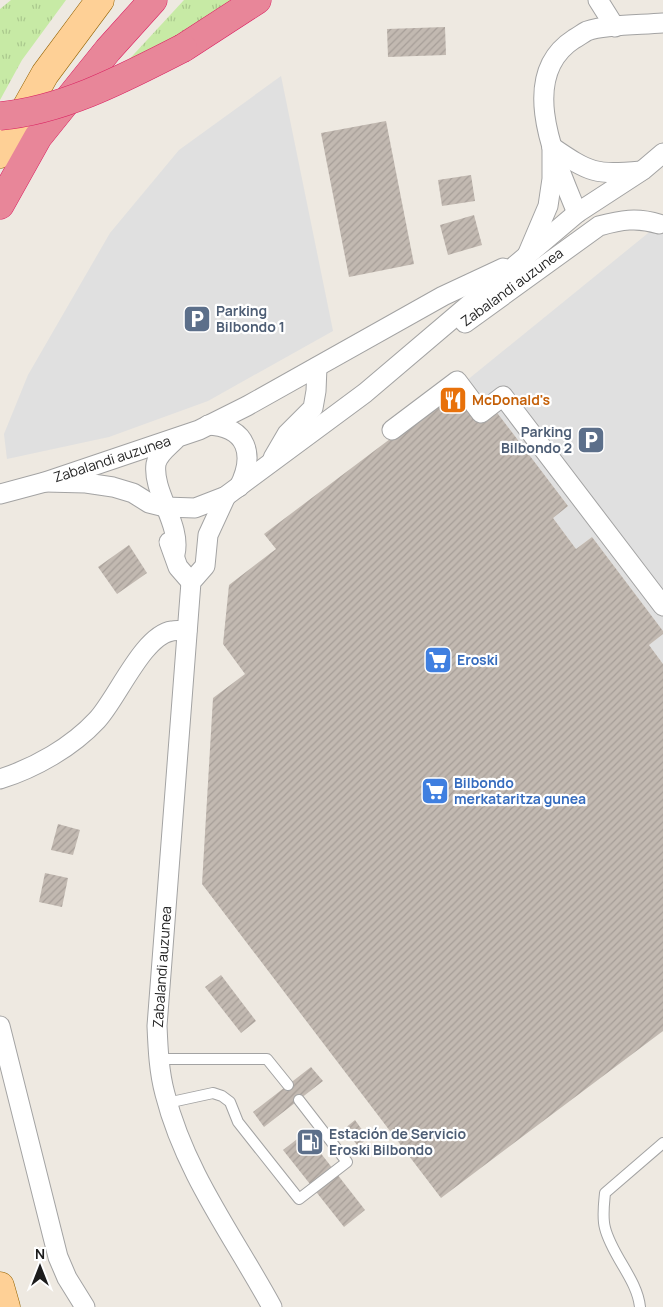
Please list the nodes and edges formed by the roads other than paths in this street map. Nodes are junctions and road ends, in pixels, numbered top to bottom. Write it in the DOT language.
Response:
graph roads {
  1 [pos="100,0"];
  2 [pos="154,0"];
  3 [pos="257,0"];
  4 [pos="598,0"];
  5 [pos="663,23"];
  6 [pos="615,27"];
  7 [pos="0,116"];
  8 [pos="552,147"];
  9 [pos="663,152"];
  10 [pos="0,154"];
  11 [pos="663,165"];
  12 [pos="644,170"];
  13 [pos="0,204"];
  14 [pos="577,213"];
  15 [pos="659,224"];
  16 [pos="526,257"];
  17 [pos="317,367"];
  18 [pos="375,384"];
  19 [pos="208,425"];
  20 [pos="392,430"];
  21 [pos="178,437"];
  22 [pos="268,467"];
  23 [pos="45,482"];
  24 [pos="233,492"];
  25 [pos="0,494"];
  26 [pos="157,505"];
  27 [pos="191,582"];
  28 [pos="663,606"];
  29 [pos="187,631"];
  30 [pos="0,779"];
  31 [pos="0,1026"];
  32 [pos="159,1059"];
  33 [pos="288,1085"];
  34 [pos="299,1100"];
  35 [pos="167,1103"];
  36 [pos="663,1143"];
  37 [pos="0,1286"];
  38 [pos="6,1307"];
  39 [pos="85,1307"];
  40 [pos="272,1307"];
  41 [pos="640,1307"];
  1 -- 10 [label="main road"];
  2 -- 13 [label="highway"];
  3 -- 7 [label="highway, bridge"];
  4 -- 6 [label="street"];
  5 -- 6 [label="street, Zabalandi auzunea"];
  6 -- 8 [label="street, Zabalandi auzunea"];
  8 -- 12 [label="street, Zabalandi auzunea"];
  8 -- 14 [label="street, Zabalandi auzunea"];
  8 -- 16 [label="street, Zabalandi auzunea"];
  9 -- 12 [label="street, Zabalandi auzunea"];
  11 -- 12 [label="street, Zabalandi auzunea"];
  12 -- 14 [label="street, Zabalandi auzunea"];
  14 -- 16 [label="street, Zabalandi auzunea"];
  15 -- 18 [label="street, Zabalandi auzunea"];
  16 -- 17 [label="street, Zabalandi auzunea"];
  16 -- 18 [label="street, Zabalandi auzunea"];
  17 -- 19 [label="street, Zabalandi auzunea"];
  17 -- 22 [label="street, Zabalandi auzunea"];
  18 -- 22 [label="street, Zabalandi auzunea"];
  19 -- 21 [label="street, Zabalandi auzunea"];
  19 -- 24 [label="street"];
  20 -- 28 [label="street"];
  21 -- 23 [label="street, Zabalandi auzunea"];
  21 -- 26 [label="street, Zabalandi auzunea"];
  22 -- 24 [label="street, Zabalandi auzunea"];
  23 -- 25 [label="street, Zabalandi auzunea"];
  23 -- 26 [label="street, Zabalandi auzunea"];
  24 -- 26 [label="street, Zabalandi auzunea"];
  24 -- 27 [label="street"];
  26 -- 27 [label="street, Zabalandi auzunea"];
  27 -- 29 [label="street, Zabalandi auzunea"];
  29 -- 30 [label="street"];
  29 -- 32 [label="street, Zabalandi auzunea"];
  31 -- 39 [label="street"];
  32 -- 33 [label="lane"];
  32 -- 35 [label="street, Zabalandi auzunea"];
  34 -- 35 [label="lane"];
  35 -- 40 [label="street, Zabalandi auzunea"];
  36 -- 41 [label="lane"];
  37 -- 38 [label="main road"];
}
